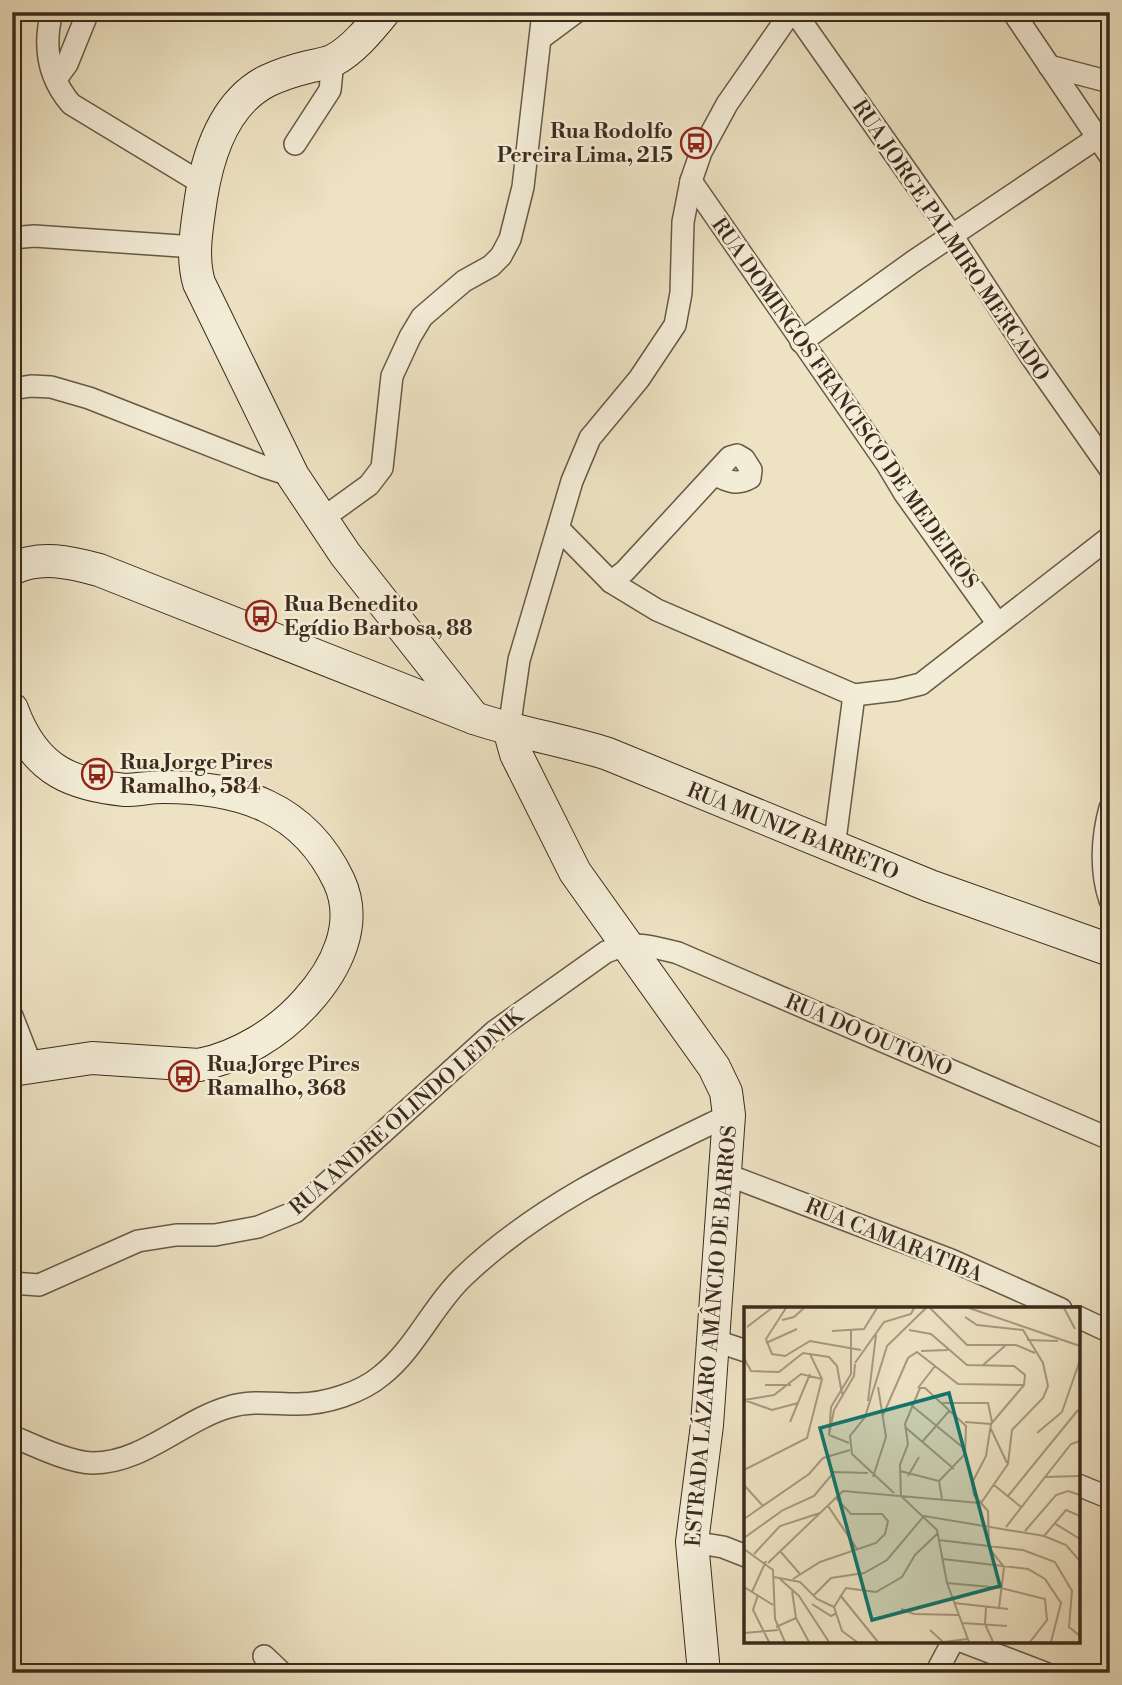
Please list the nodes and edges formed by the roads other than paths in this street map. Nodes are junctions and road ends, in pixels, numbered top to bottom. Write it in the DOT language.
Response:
graph roads {
  1 [pos="52,12"];
  2 [pos="88,12"];
  3 [pos="384,12"];
  4 [pos="544,12"];
  5 [pos="576,12"];
  6 [pos="791,12"];
  7 [pos="1013,12"];
  8 [pos="541,38"];
  9 [pos="333,61"];
  10 [pos="1049,66"];
  11 [pos="56,79"];
  12 [pos="1110,82"];
  13 [pos="1097,138"];
  14 [pos="295,144"];
  15 [pos="1110,156"];
  16 [pos="691,181"];
  17 [pos="203,184"];
  18 [pos="953,237"];
  19 [pos="12,238"];
  20 [pos="195,247"];
  21 [pos="801,342"];
  22 [pos="12,389"];
  23 [pos="1110,469"];
  24 [pos="716,475"];
  25 [pos="293,476"];
  26 [pos="322,519"];
  27 [pos="559,529"];
  28 [pos="1110,537"];
  29 [pos="12,569"];
  30 [pos="611,582"];
  31 [pos="998,624"];
  32 [pos="853,695"];
  33 [pos="12,709"];
  34 [pos="474,718"];
  35 [pos="509,729"];
  36 [pos="542,736"];
  37 [pos="541,802"];
  38 [pos="1110,808"];
  39 [pos="834,848"];
  40 [pos="1110,900"];
  41 [pos="625,944"];
  42 [pos="1110,950"];
  43 [pos="12,1016"];
  44 [pos="22,1068"];
  45 [pos="729,1115"];
  46 [pos="1110,1139"];
  47 [pos="725,1174"];
  48 [pos="12,1283"];
  49 [pos="1057,1307"];
  50 [pos="1080,1318"];
  51 [pos="1110,1332"];
  52 [pos="713,1340"];
  53 [pos="744,1350"];
  54 [pos="12,1436"];
  55 [pos="1080,1486"];
  56 [pos="1110,1497"];
  57 [pos="692,1542"];
  58 [pos="744,1555"];
  59 [pos="952,1643"];
  60 [pos="966,1643"];
  61 [pos="264,1656"];
  62 [pos="282,1673"];
  63 [pos="704,1673"];
  64 [pos="936,1673"];
  65 [pos="1045,1673"];
  1 -- 11 [label="street"];
  2 -- 11 [label="street"];
  3 -- 9 [label="street"];
  4 -- 8 [label="street"];
  5 -- 8 [label="street"];
  6 -- 16 [label="street"];
  6 -- 18 [label="street, RUA JORGE PALMIRO MERCADO"];
  7 -- 10 [label="street"];
  8 -- 26 [label="street"];
  9 -- 14 [label="street"];
  9 -- 17 [label="street"];
  10 -- 12 [label="street"];
  10 -- 13 [label="street"];
  11 -- 17 [label="street"];
  13 -- 15 [label="street"];
  13 -- 18 [label="street"];
  16 -- 21 [label="street, RUA DOMINGOS FRANCISCO DE MEDEIROS"];
  16 -- 27 [label="street"];
  17 -- 20 [label="street"];
  18 -- 21 [label="street"];
  18 -- 23 [label="street, RUA JORGE PALMIRO MERCADO"];
  19 -- 20 [label="street"];
  20 -- 25 [label="street"];
  21 -- 31 [label="street, RUA DOMINGOS FRANCISCO DE MEDEIROS"];
  22 -- 25 [label="street"];
  24 -- 30 [label="street"];
  25 -- 26 [label="street"];
  26 -- 34 [label="street"];
  27 -- 30 [label="street"];
  27 -- 35 [label="street"];
  28 -- 31 [label="street"];
  29 -- 34 [label="street, RUA MUNIZ BARRETO"];
  30 -- 32 [label="street"];
  31 -- 32 [label="street"];
  32 -- 39 [label="street"];
  33 -- 44 [label="street"];
  34 -- 35 [label="street, RUA MUNIZ BARRETO"];
  35 -- 36 [label="street, RUA MUNIZ BARRETO"];
  35 -- 37 [label="street, ESTRADA LÁZARO AMÂNCIO DE BARROS"];
  36 -- 37 [label="street, ESTRADA LÁZARO AMÂNCIO DE BARROS"];
  36 -- 39 [label="street, RUA MUNIZ BARRETO"];
  37 -- 41 [label="street, ESTRADA LÁZARO AMÂNCIO DE BARROS"];
  38 -- 40 [label="street"];
  39 -- 42 [label="street, RUA MUNIZ BARRETO"];
  41 -- 45 [label="street, ESTRADA LÁZARO AMÂNCIO DE BARROS"];
  41 -- 46 [label="street, RUA DO OUTONO"];
  41 -- 48 [label="street, RUA ANDRE OLINDO LEDNIK"];
  43 -- 44 [label="street"];
  45 -- 47 [label="street, ESTRADA LÁZARO AMÂNCIO DE BARROS"];
  45 -- 54 [label="street"];
  47 -- 49 [label="street, RUA CAMARATIBA"];
  47 -- 52 [label="street, ESTRADA LÁZARO AMÂNCIO DE BARROS"];
  50 -- 51 [label="street"];
  52 -- 53 [label="street"];
  52 -- 57 [label="street, ESTRADA LÁZARO AMÂNCIO DE BARROS"];
  55 -- 56 [label="street"];
  57 -- 58 [label="street"];
  57 -- 63 [label="street, ESTRADA LÁZARO AMÂNCIO DE BARROS"];
  59 -- 64 [label="street"];
  60 -- 65 [label="street"];
  61 -- 62 [label="street"];
}
